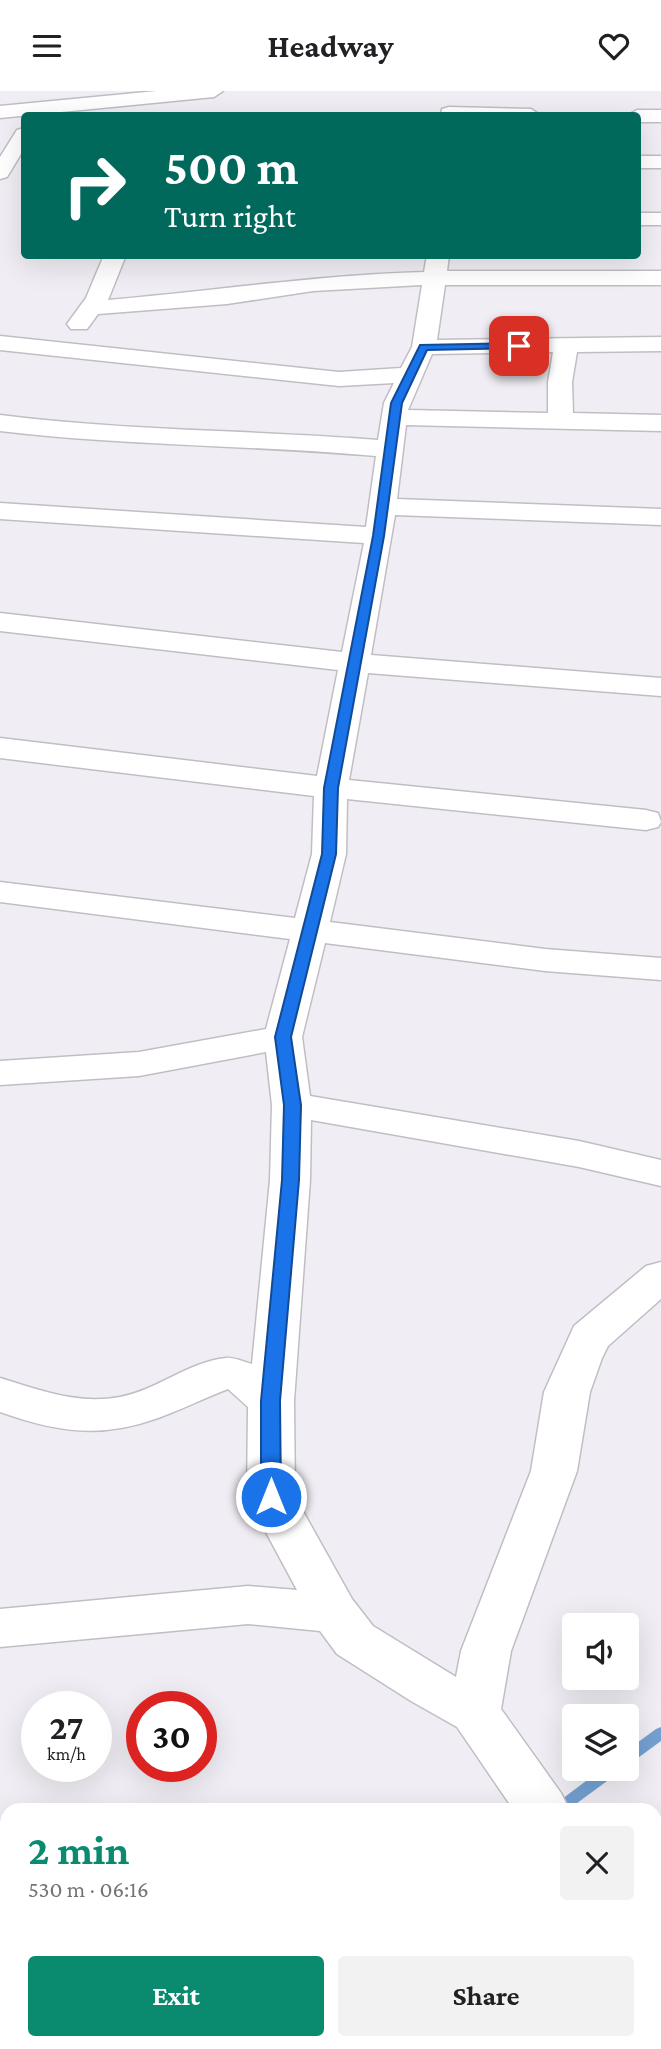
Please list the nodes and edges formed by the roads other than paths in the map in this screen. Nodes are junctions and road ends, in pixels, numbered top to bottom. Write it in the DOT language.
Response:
graph roads {
  1 [pos="205,91"];
  2 [pos="456,91"];
  3 [pos="86,97"];
  4 [pos="0,112"];
  5 [pos="37,112"];
  6 [pos="189,112"];
  7 [pos="449,112"];
  8 [pos="641,116"];
  9 [pos="661,116"];
  10 [pos="21,139"];
  11 [pos="641,162"];
  12 [pos="661,162"];
  13 [pos="0,173"];
  14 [pos="641,219"];
  15 [pos="661,219"];
  16 [pos="113,259"];
  17 [pos="436,267"];
  18 [pos="661,278"];
  19 [pos="90,309"];
  20 [pos="0,343"];
  21 [pos="661,344"];
  22 [pos="566,345"];
  23 [pos="424,347"];
  24 [pos="60,349"];
  25 [pos="408,375"];
  26 [pos="339,379"];
  27 [pos="396,410"];
  28 [pos="561,422"];
  29 [pos="0,423"];
  30 [pos="661,423"];
  31 [pos="390,449"];
  32 [pos="0,511"];
  33 [pos="661,517"];
  34 [pos="380,522"];
  35 [pos="0,622"];
  36 [pos="355,663"];
  37 [pos="661,687"];
  38 [pos="0,748"];
  39 [pos="331,788"];
  40 [pos="646,820"];
  41 [pos="0,892"];
  42 [pos="311,930"];
  43 [pos="661,969"];
  44 [pos="283,1037"];
  45 [pos="0,1073"];
  46 [pos="292,1105"];
  47 [pos="661,1173"];
  48 [pos="661,1276"];
  49 [pos="0,1394"];
  50 [pos="271,1401"];
  51 [pos="334,1613"];
  52 [pos="0,1628"];
  53 [pos="475,1712"];
  54 [pos="534,1798"];
  1 -- 3 [label="street"];
  1 -- 6 [label="street"];
  2 -- 7 [label="street"];
  3 -- 5 [label="street"];
  4 -- 5 [label="street"];
  8 -- 9 [label="street"];
  10 -- 13 [label="street"];
  11 -- 12 [label="street"];
  14 -- 15 [label="street"];
  16 -- 19 [label="street"];
  17 -- 18 [label="street"];
  17 -- 19 [label="street"];
  17 -- 23 [label="street"];
  19 -- 24 [label="street"];
  20 -- 24 [label="street"];
  21 -- 22 [label="street"];
  22 -- 23 [label="street"];
  22 -- 28 [label="street"];
  23 -- 25 [label="street"];
  24 -- 26 [label="street"];
  25 -- 26 [label="street"];
  25 -- 27 [label="street"];
  26 -- 27 [label="street"];
  27 -- 28 [label="street"];
  27 -- 31 [label="street"];
  28 -- 30 [label="street"];
  29 -- 31 [label="street"];
  31 -- 34 [label="street"];
  32 -- 34 [label="street"];
  33 -- 34 [label="street"];
  34 -- 36 [label="street"];
  35 -- 36 [label="street"];
  36 -- 37 [label="street"];
  36 -- 39 [label="street"];
  38 -- 39 [label="street"];
  39 -- 40 [label="street"];
  39 -- 42 [label="street"];
  41 -- 42 [label="street"];
  42 -- 43 [label="street"];
  42 -- 44 [label="street"];
  44 -- 45 [label="street"];
  44 -- 46 [label="street"];
  46 -- 47 [label="street"];
  46 -- 50 [label="street"];
  48 -- 53 [label="street"];
  49 -- 50 [label="street"];
  50 -- 51 [label="street"];
  51 -- 52 [label="street"];
  51 -- 53 [label="street"];
  53 -- 54 [label="street"];
}
